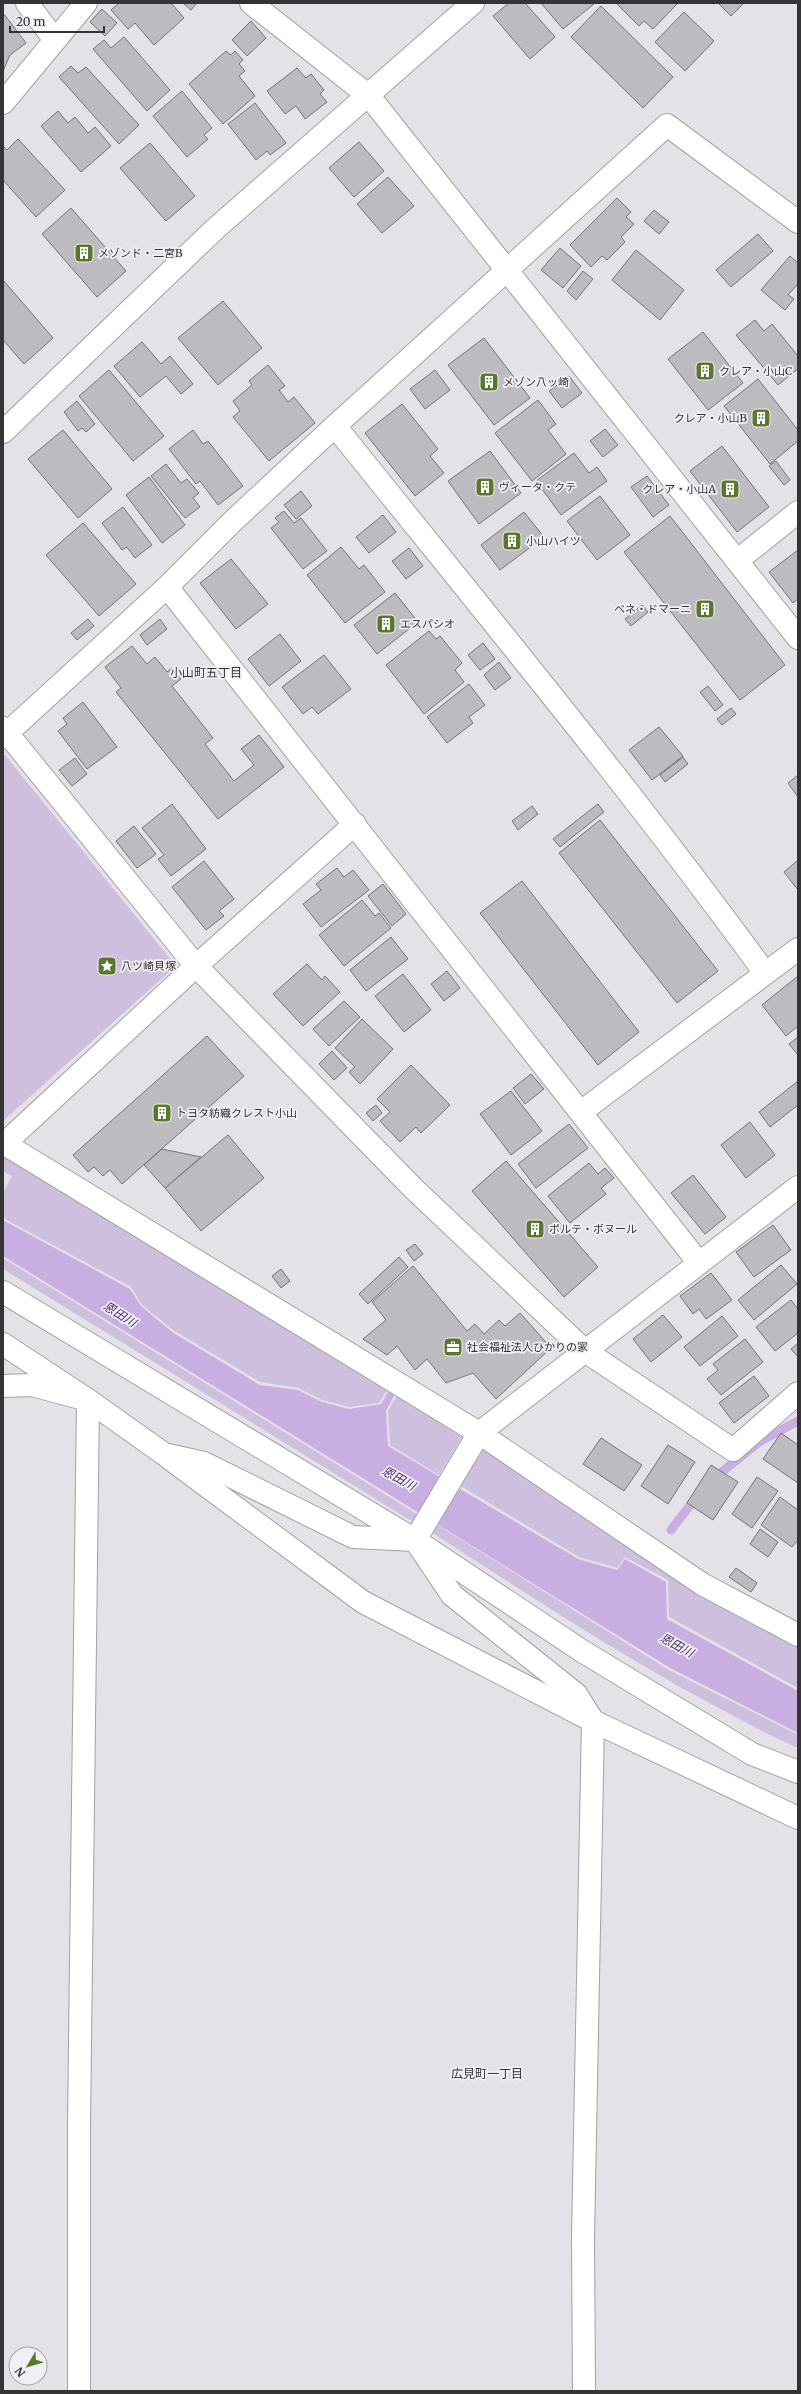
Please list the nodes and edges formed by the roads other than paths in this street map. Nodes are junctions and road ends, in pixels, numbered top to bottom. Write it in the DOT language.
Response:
graph roads {
  1 [pos="27,3"];
  2 [pos="86,3"];
  3 [pos="251,3"];
  4 [pos="473,3"];
  5 [pos="55,40"];
  6 [pos="369,96"];
  7 [pos="3,103"];
  8 [pos="798,222"];
  9 [pos="508,271"];
  10 [pos="335,426"];
  11 [pos="3,432"];
  12 [pos="798,512"];
  13 [pos="738,560"];
  14 [pos="167,587"];
  15 [pos="798,638"];
  16 [pos="4,732"];
  17 [pos="355,824"];
  18 [pos="798,949"];
  19 [pos="196,966"];
  20 [pos="765,972"];
  21 [pos="581,1112"];
  22 [pos="4,1143"];
  23 [pos="798,1187"];
  24 [pos="699,1263"];
  25 [pos="3,1292"];
  26 [pos="3,1344"];
  27 [pos="585,1351"];
  28 [pos="3,1386"];
  29 [pos="798,1393"];
  30 [pos="88,1400"];
  31 [pos="479,1432"];
  32 [pos="164,1454"];
  33 [pos="415,1540"];
  34 [pos="798,1634"];
  35 [pos="593,1721"];
  36 [pos="798,1772"];
  37 [pos="798,1818"];
  38 [pos="80,2391"];
  39 [pos="584,2391"];
  1 -- 5 [label="street"];
  2 -- 5 [label="street"];
  3 -- 6 [label="street"];
  4 -- 6 [label="street"];
  5 -- 7 [label="street"];
  6 -- 9 [label="street"];
  6 -- 11 [label="street"];
  8 -- 9 [label="street"];
  9 -- 10 [label="street"];
  9 -- 13 [label="street"];
  10 -- 14 [label="street"];
  10 -- 20 [label="street"];
  12 -- 13 [label="street"];
  13 -- 15 [label="street"];
  14 -- 16 [label="street"];
  14 -- 17 [label="street"];
  16 -- 19 [label="street"];
  17 -- 19 [label="street"];
  17 -- 21 [label="street"];
  18 -- 20 [label="street"];
  19 -- 22 [label="street"];
  19 -- 27 [label="street"];
  20 -- 21 [label="street"];
  21 -- 24 [label="street"];
  22 -- 31 [label="street"];
  23 -- 24 [label="street"];
  24 -- 27 [label="street"];
  25 -- 33 [label="street"];
  26 -- 30 [label="street"];
  27 -- 29 [label="street"];
  27 -- 31 [label="street"];
  28 -- 30 [label="street"];
  30 -- 32 [label="street"];
  30 -- 38 [label="street"];
  31 -- 33 [label="street"];
  31 -- 34 [label="street"];
  32 -- 33 [label="street"];
  32 -- 35 [label="street"];
  33 -- 35 [label="street"];
  33 -- 36 [label="street"];
  35 -- 37 [label="street"];
  35 -- 39 [label="street"];
}
